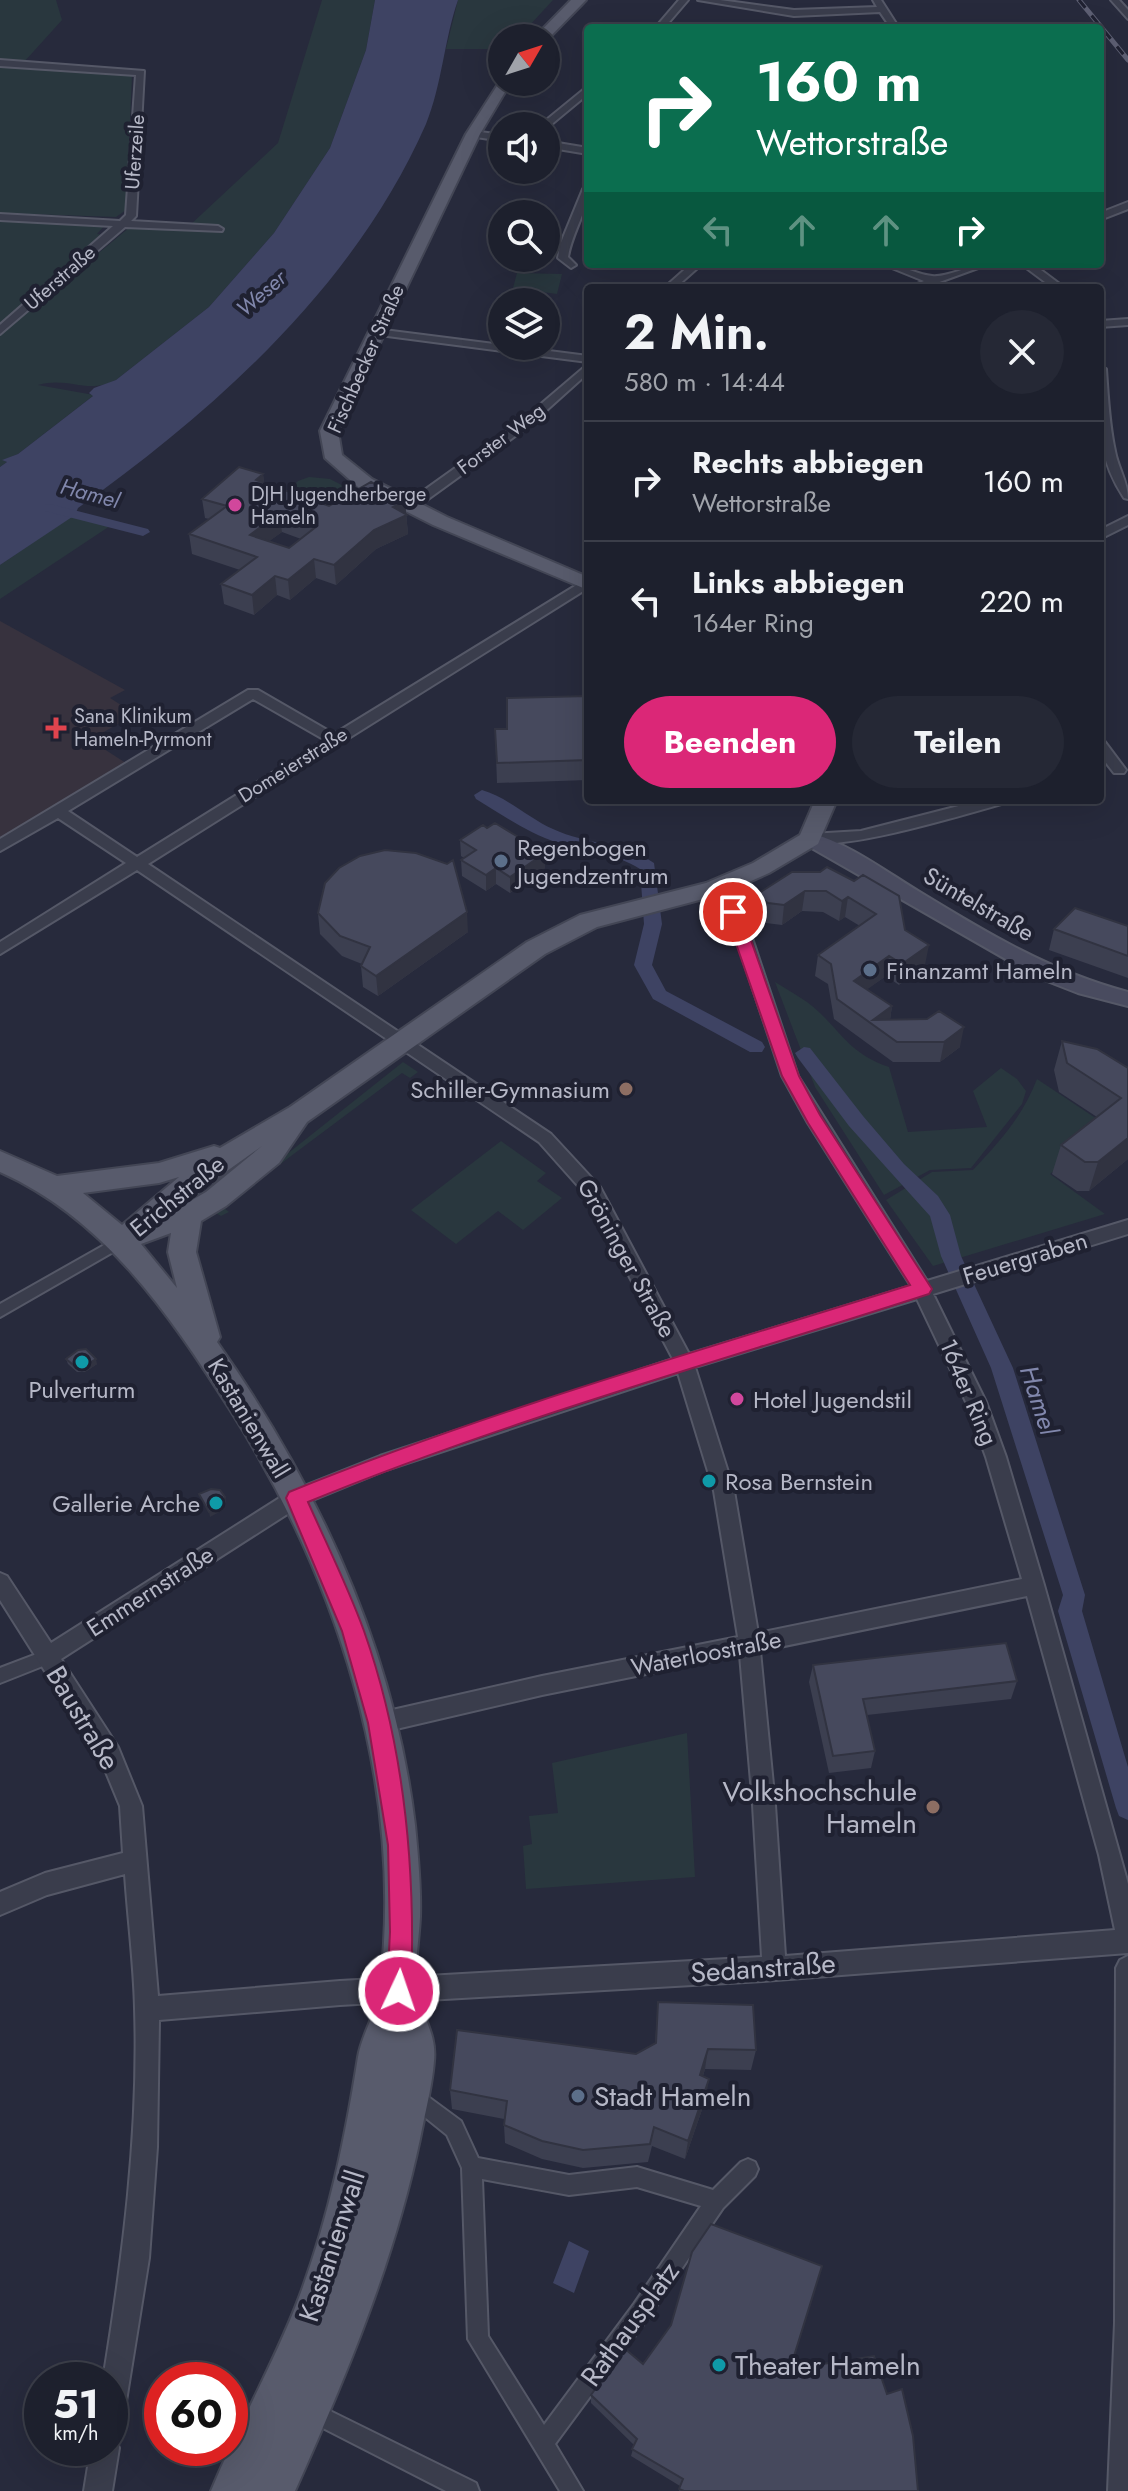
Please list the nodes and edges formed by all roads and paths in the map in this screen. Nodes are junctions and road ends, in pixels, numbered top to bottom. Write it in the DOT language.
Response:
graph roads {
  1 [pos="579,0"];
  2 [pos="684,0"];
  3 [pos="702,0"];
  4 [pos="1115,0"];
  5 [pos="879,4"];
  6 [pos="794,13"];
  7 [pos="1128,16"];
  8 [pos="555,24"];
  9 [pos="663,24"];
  10 [pos="788,24"];
  11 [pos="892,24"];
  12 [pos="0,63"];
  13 [pos="584,92"];
  14 [pos="496,96"];
  15 [pos="560,113"];
  16 [pos="473,134"];
  17 [pos="488,136"];
  18 [pos="560,146"];
  19 [pos="584,150"];
  20 [pos="584,199"];
  21 [pos="1128,205"];
  22 [pos="1105,215"];
  23 [pos="0,217"];
  24 [pos="119,225"];
  25 [pos="218,229"];
  26 [pos="571,265"];
  27 [pos="692,268"];
  28 [pos="898,268"];
  29 [pos="971,268"];
  30 [pos="1032,268"];
  31 [pos="933,280"];
  32 [pos="674,284"];
  33 [pos="923,284"];
  34 [pos="1054,284"];
  35 [pos="1128,322"];
  36 [pos="1104,324"];
  37 [pos="0,331"];
  38 [pos="376,332"];
  39 [pos="584,358"];
  40 [pos="584,371"];
  41 [pos="1104,440"];
  42 [pos="1126,488"];
  43 [pos="409,507"];
  44 [pos="1128,520"];
  45 [pos="1104,533"];
  46 [pos="584,582"];
  47 [pos="584,585"];
  48 [pos="333,739"];
  49 [pos="1104,749"];
  50 [pos="1124,768"];
  51 [pos="1104,774"];
  52 [pos="824,804"];
  53 [pos="985,804"];
  54 [pos="52,814"];
  55 [pos="810,839"];
  56 [pos="0,846"];
  57 [pos="136,863"];
  58 [pos="726,884"];
  59 [pos="0,949"];
  60 [pos="1128,999"];
  61 [pos="402,1041"];
  62 [pos="299,1114"];
  63 [pos="248,1141"];
  64 [pos="0,1161"];
  65 [pos="58,1186"];
  66 [pos="188,1216"];
  67 [pos="1128,1227"];
  68 [pos="123,1240"];
  69 [pos="922,1289"];
  70 [pos="0,1311"];
  71 [pos="209,1353"];
  72 [pos="684,1363"];
  73 [pos="296,1498"];
  74 [pos="0,1582"];
  75 [pos="1034,1585"];
  76 [pos="749,1642"];
  77 [pos="47,1657"];
  78 [pos="0,1676"];
  79 [pos="379,1723"];
  80 [pos="137,1860"];
  81 [pos="0,1904"];
  82 [pos="1128,1938"];
  83 [pos="774,1968"];
  84 [pos="1128,1968"];
  85 [pos="399,1991"];
  86 [pos="147,2009"];
  87 [pos="423,2103"];
  88 [pos="472,2167"];
  89 [pos="748,2169"];
  90 [pos="716,2201"];
  91 [pos="119,2362"];
  92 [pos="326,2419"];
  93 [pos="542,2445"];
  94 [pos="102,2466"];
  95 [pos="98,2491"];
  96 [pos="232,2491"];
  97 [pos="273,2491"];
  98 [pos="468,2491"];
  99 [pos="572,2491"];
  100 [pos="1122,2491"];
  1 -- 8 [label="main road"];
  2 -- 9 [label="street"];
  3 -- 6 [label="street"];
  4 -- 7 [label="street"];
  5 -- 6 [label="street"];
  5 -- 11 [label="street"];
  6 -- 10 [label="street"];
  12 -- 24 [label="street, Uferzeile"];
  13 -- 15 [label="street"];
  14 -- 16 [label="main road, Fischbecker Straße"];
  16 -- 17 [label="street"];
  16 -- 38 [label="main road, Fischbecker Straße"];
  18 -- 19 [label="street"];
  20 -- 26 [label="street"];
  21 -- 22 [label="street"];
  23 -- 24 [label="street"];
  24 -- 25 [label="street"];
  24 -- 37 [label="street, Uferstraße"];
  27 -- 32 [label="street"];
  28 -- 31 [label="street"];
  29 -- 31 [label="street"];
  30 -- 34 [label="street"];
  31 -- 33 [label="street"];
  35 -- 36 [label="street"];
  38 -- 39 [label="street"];
  38 -- 43 [label="main road, Fischbecker Straße"];
  40 -- 43 [label="street, Forster Weg"];
  41 -- 42 [label="street"];
  43 -- 46 [label="main road, Fischbecker Straße"];
  44 -- 45 [label="street"];
  47 -- 48 [label="street, Domeierstraße"];
  48 -- 54 [label="street"];
  48 -- 57 [label="street, Domeierstraße"];
  49 -- 50 [label="street"];
  50 -- 51 [label="street"];
  52 -- 55 [label="main road"];
  53 -- 55 [label="street"];
  54 -- 56 [label="street"];
  54 -- 57 [label="street, Gröninger Straße"];
  55 -- 58 [label="main road, Erichstraße"];
  55 -- 60 [label="main road, Süntelstraße"];
  57 -- 59 [label="street, Domeierstraße"];
  57 -- 61 [label="street, Gröninger Straße"];
  58 -- 61 [label="main road, Erichstraße"];
  58 -- 69 [label="street, 164er Ring"];
  61 -- 62 [label="main road, Erichstraße"];
  61 -- 72 [label="street, Gröninger Straße"];
  62 -- 63 [label="main road, Erichstraße"];
  62 -- 66 [label="main road, Erichstraße"];
  63 -- 65 [label="main road"];
  63 -- 68 [label="main road, Erichstraße"];
  64 -- 65 [label="main road, Kastanienwall"];
  65 -- 68 [label="main road, Kastanienwall"];
  66 -- 68 [label="main road, Erichstraße"];
  66 -- 71 [label="main road"];
  67 -- 69 [label="street, Feuergraben"];
  68 -- 70 [label="street"];
  68 -- 71 [label="main road, Kastanienwall"];
  69 -- 72 [label="street, Feuergraben"];
  69 -- 75 [label="street, 164er Ring"];
  71 -- 73 [label="main road, Kastanienwall"];
  72 -- 73 [label="street, Emmernstraße"];
  72 -- 76 [label="street, Gröninger Straße"];
  73 -- 77 [label="street, Emmernstraße"];
  73 -- 79 [label="main road, Kastanienwall"];
  74 -- 77 [label="street, Baustraße"];
  75 -- 76 [label="street, Waterloostraße"];
  75 -- 82 [label="street, 164er Ring"];
  76 -- 79 [label="street, Waterloostraße"];
  76 -- 83 [label="street, Gröninger Straße"];
  77 -- 78 [label="street, Emmernstraße"];
  77 -- 80 [label="street, Baustraße"];
  79 -- 85 [label="main road, Kastanienwall"];
  80 -- 81 [label="street"];
  80 -- 86 [label="street, Baustraße"];
  82 -- 83 [label="street, Sedanstraße"];
  83 -- 85 [label="street, Sedanstraße"];
  84 -- 100 [label="street"];
  85 -- 86 [label="street"];
  85 -- 96 [label="main road, Kastanienwall"];
  85 -- 97 [label="main road, Kastanienwall"];
  86 -- 91 [label="street, Baustraße"];
  87 -- 88 [label="street"];
  88 -- 90 [label="street"];
  88 -- 93 [label="street"];
  89 -- 90 [label="street, Rathausplatz"];
  90 -- 93 [label="street, Rathausplatz"];
  92 -- 98 [label="street"];
  93 -- 99 [label="street"];
  94 -- 95 [label="street"];
}
